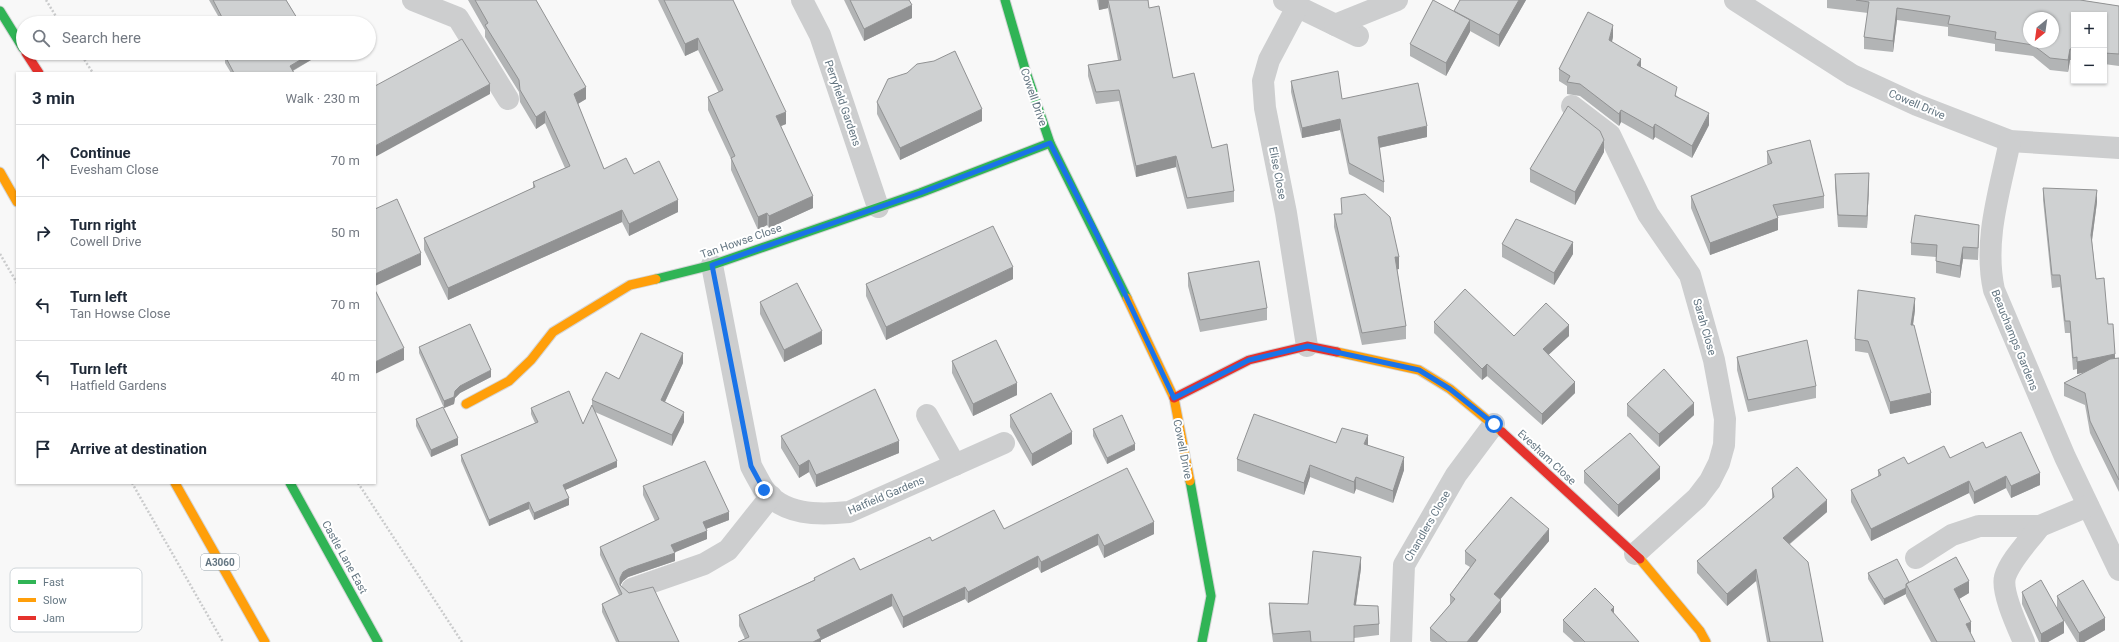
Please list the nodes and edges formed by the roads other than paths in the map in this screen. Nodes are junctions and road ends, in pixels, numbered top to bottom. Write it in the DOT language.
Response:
graph roads {
  1 [pos="413,0"];
  2 [pos="802,0"];
  3 [pos="1005,0"];
  4 [pos="1397,0"];
  5 [pos="1735,0"];
  6 [pos="1290,4"];
  7 [pos="1765,8"];
  8 [pos="0,11"];
  9 [pos="1335,25"];
  10 [pos="1358,36"];
  11 [pos="16,37"];
  12 [pos="31,60"];
  13 [pos="38,72"];
  14 [pos="508,99"];
  15 [pos="1572,106"];
  16 [pos="2010,141"];
  17 [pos="1050,143"];
  18 [pos="2119,148"];
  19 [pos="0,172"];
  20 [pos="16,200"];
  21 [pos="878,207"];
  22 [pos="712,265"];
  23 [pos="1308,346"];
  24 [pos="1174,398"];
  25 [pos="466,404"];
  26 [pos="927,415"];
  27 [pos="1494,424"];
  28 [pos="1004,443"];
  29 [pos="955,465"];
  30 [pos="176,484"];
  31 [pos="291,484"];
  32 [pos="771,496"];
  33 [pos="2088,506"];
  34 [pos="2040,526"];
  35 [pos="1635,554"];
  36 [pos="1916,558"];
  37 [pos="2119,570"];
  38 [pos="632,589"];
  39 [pos="265,642"];
  40 [pos="378,642"];
  41 [pos="1202,642"];
  42 [pos="1401,642"];
  43 [pos="1706,642"];
  44 [pos="2024,642"];
  1 -- 14 [label="street"];
  2 -- 21 [label="street, Perryfield Gardens"];
  3 -- 17 [label="street, Cowell Drive"];
  4 -- 9 [label="street"];
  5 -- 7 [label="street, Cowell Drive"];
  6 -- 9 [label="street, Elise Close"];
  6 -- 23 [label="street, Elise Close"];
  7 -- 16 [label="street, Cowell Drive"];
  8 -- 11 [label="street"];
  9 -- 10 [label="street, Elise Close"];
  12 -- 13 [label="street"];
  15 -- 35 [label="street, Sarah Close"];
  16 -- 18 [label="street, Cowell Drive"];
  16 -- 33 [label="street, Beauchamps Gardens"];
  17 -- 21 [label="street, Tan Howse Close"];
  17 -- 24 [label="street, Cowell Drive"];
  19 -- 20 [label="street"];
  21 -- 22 [label="street, Tan Howse Close"];
  22 -- 25 [label="street, Tan Howse Close"];
  22 -- 32 [label="street, Hatfield Gardens"];
  23 -- 24 [label="street, Evesham Close"];
  23 -- 27 [label="street, Evesham Close"];
  24 -- 41 [label="street, Cowell Drive"];
  26 -- 29 [label="street"];
  27 -- 35 [label="street, Evesham Close"];
  27 -- 42 [label="street, Chandlers Close"];
  28 -- 29 [label="street, Hatfield Gardens"];
  29 -- 32 [label="street, Hatfield Gardens"];
  30 -- 39 [label="street, A3060"];
  31 -- 40 [label="street, Castle Lane East"];
  32 -- 38 [label="street"];
  33 -- 34 [label="street"];
  33 -- 37 [label="street, Beauchamps Gardens"];
  34 -- 36 [label="street"];
  34 -- 44 [label="street"];
  35 -- 43 [label="street, Evesham Close"];
}
